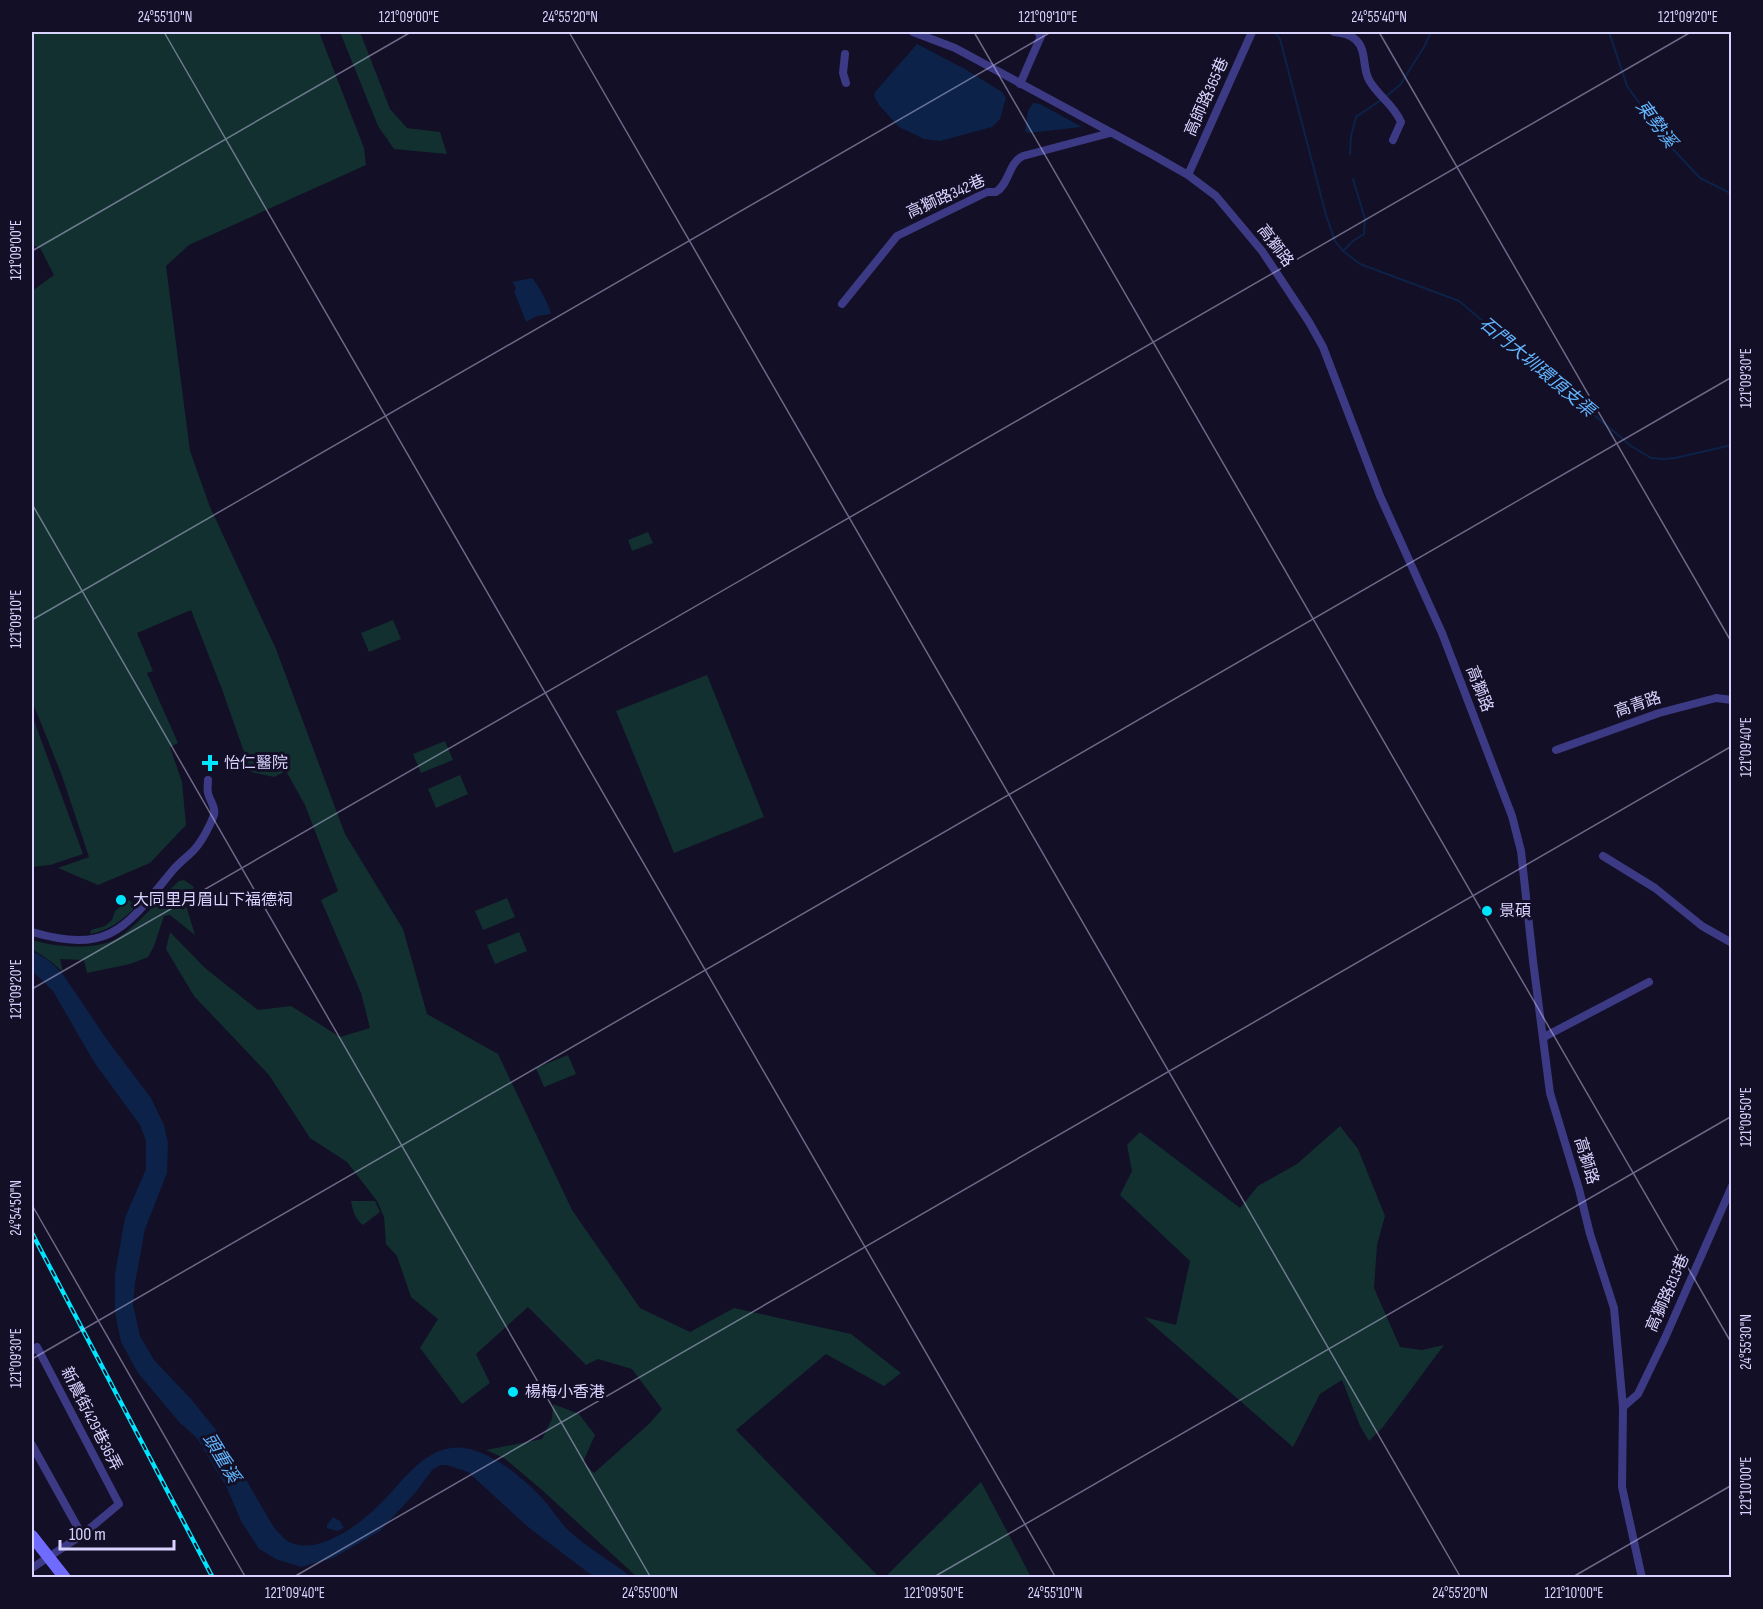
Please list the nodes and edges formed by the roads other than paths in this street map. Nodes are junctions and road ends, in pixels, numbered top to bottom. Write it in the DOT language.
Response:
graph roads {
  1 [pos="913,32"];
  2 [pos="1038,32"];
  3 [pos="1252,32"];
  4 [pos="1334,32"];
  5 [pos="845,54"];
  6 [pos="846,82"];
  7 [pos="1020,84"];
  8 [pos="1110,133"];
  9 [pos="1393,140"];
  10 [pos="1188,175"];
  11 [pos="842,304"];
  12 [pos="1731,699"];
  13 [pos="1556,750"];
  14 [pos="208,780"];
  15 [pos="1603,856"];
  16 [pos="32,932"];
  17 [pos="1731,943"];
  18 [pos="1649,982"];
  19 [pos="1544,1037"];
  20 [pos="1731,1192"];
  21 [pos="34,1349"];
  22 [pos="1623,1407"];
  23 [pos="32,1445"];
  24 [pos="82,1535"];
  25 [pos="32,1536"];
  26 [pos="49,1557"];
  27 [pos="32,1568"];
  28 [pos="65,1578"];
  29 [pos="1642,1578"];
  1 -- 7 [label="street, 高獅路"];
  2 -- 7 [label="street"];
  3 -- 10 [label="street, 高師路365巷"];
  4 -- 9 [label="street"];
  5 -- 6 [label="street"];
  7 -- 8 [label="street, 高獅路"];
  8 -- 10 [label="street, 高獅路"];
  8 -- 11 [label="street, 高獅路342巷"];
  10 -- 19 [label="street, 高獅路"];
  12 -- 13 [label="street, 高青路"];
  14 -- 16 [label="street"];
  15 -- 17 [label="street"];
  18 -- 19 [label="street"];
  19 -- 22 [label="street, 高獅路"];
  20 -- 22 [label="street, 高獅路813巷"];
  21 -- 24 [label="street, 新農街429巷36弄"];
  22 -- 29 [label="street, 高獅路"];
  23 -- 24 [label="street"];
  24 -- 26 [label="street"];
  25 -- 26 [label="street"];
  26 -- 27 [label="street"];
  26 -- 28 [label="street"];
}
